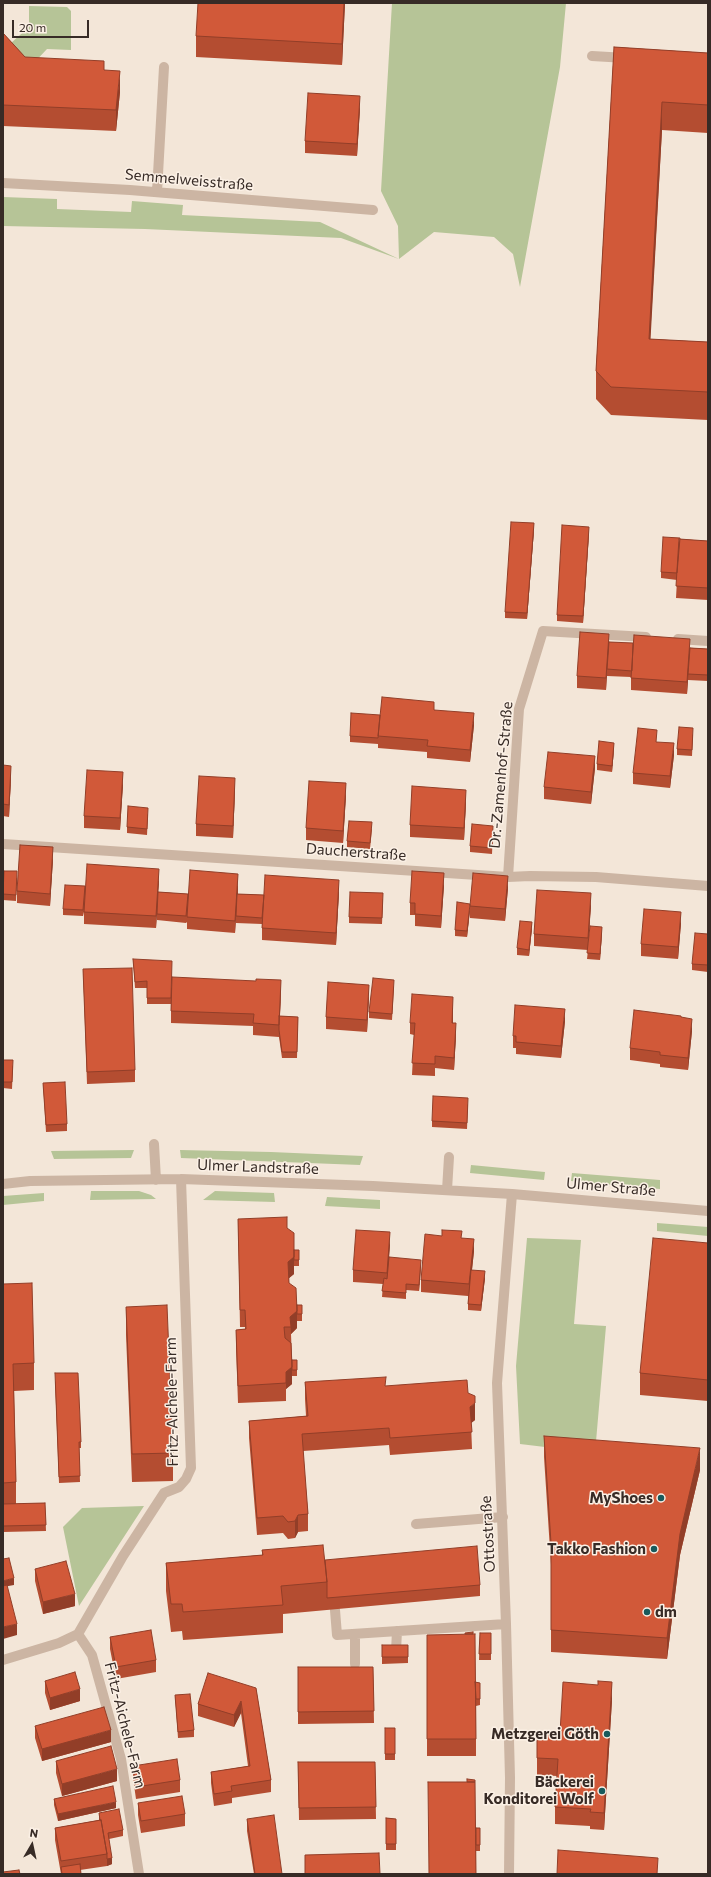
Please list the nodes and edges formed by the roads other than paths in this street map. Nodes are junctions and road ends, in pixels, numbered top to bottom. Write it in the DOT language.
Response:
graph roads {
  1 [pos="592,56"];
  2 [pos="636,59"];
  3 [pos="164,67"];
  4 [pos="3,183"];
  5 [pos="157,192"];
  6 [pos="373,210"];
  7 [pos="708,641"];
  8 [pos="3,844"];
  9 [pos="508,878"];
  10 [pos="708,886"];
  11 [pos="154,1144"];
  12 [pos="449,1156"];
  13 [pos="182,1179"];
  14 [pos="156,1180"];
  15 [pos="3,1184"];
  16 [pos="447,1190"];
  17 [pos="512,1194"];
  18 [pos="708,1211"];
  19 [pos="503,1516"];
  20 [pos="416,1524"];
  21 [pos="335,1610"];
  22 [pos="506,1624"];
  23 [pos="396,1631"];
  24 [pos="78,1634"];
  25 [pos="355,1634"];
  26 [pos="396,1651"];
  27 [pos="3,1660"];
  28 [pos="355,1664"];
  29 [pos="139,1874"];
  30 [pos="509,1874"];
  1 -- 2 [label="street"];
  3 -- 5 [label="street"];
  4 -- 5 [label="street, Semmelweisstraße"];
  5 -- 6 [label="street, Semmelweisstraße"];
  7 -- 9 [label="street, Dr.-Zamenhof-Straße"];
  8 -- 9 [label="street, Daucherstraße"];
  9 -- 10 [label="street, Daucherstraße"];
  11 -- 14 [label="street"];
  12 -- 16 [label="street"];
  13 -- 14 [label="street, Ulmer Landstraße"];
  13 -- 16 [label="street, Ulmer Landstraße"];
  13 -- 24 [label="street, Fritz-Aichele-Farm"];
  14 -- 15 [label="street, Ulmer Landstraße"];
  16 -- 17 [label="street, Ulmer Landstraße"];
  17 -- 18 [label="street, Ulmer Straße"];
  17 -- 19 [label="street, Ottostraße"];
  19 -- 20 [label="street"];
  19 -- 22 [label="street, Ottostraße"];
  21 -- 25 [label="street"];
  22 -- 23 [label="street"];
  22 -- 30 [label="street, Ottostraße"];
  23 -- 25 [label="street"];
  23 -- 26 [label="street"];
  24 -- 27 [label="street"];
  24 -- 29 [label="street, Fritz-Aichele-Farm"];
  25 -- 28 [label="street"];
}
